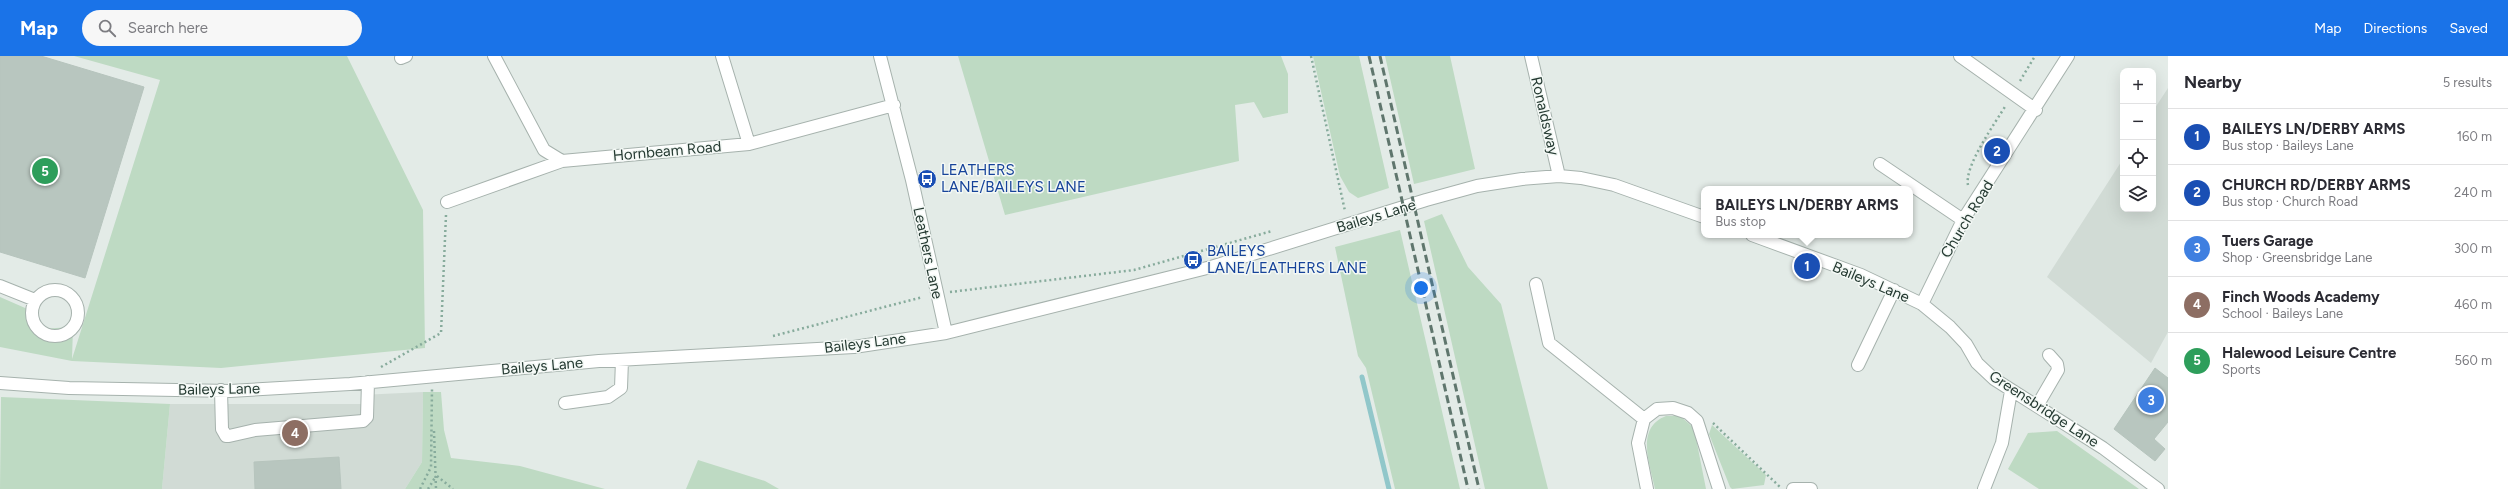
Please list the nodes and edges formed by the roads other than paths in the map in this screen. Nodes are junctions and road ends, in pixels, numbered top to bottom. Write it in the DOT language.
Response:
graph roads {
  1 [pos="494,56"];
  2 [pos="722,56"];
  3 [pos="880,56"];
  4 [pos="1531,56"];
  5 [pos="1960,56"];
  6 [pos="2068,56"];
  7 [pos="894,105"];
  8 [pos="2036,110"];
  9 [pos="749,144"];
  10 [pos="562,161"];
  11 [pos="1880,164"];
  12 [pos="1559,176"];
  13 [pos="1913,186"];
  14 [pos="1913,186"];
  15 [pos="447,202"];
  16 [pos="1701,216"];
  17 [pos="1963,220"];
  18 [pos="1760,238"];
  19 [pos="1536,284"];
  20 [pos="0,286"];
  21 [pos="1894,290"];
  22 [pos="35,300"];
  23 [pos="1922,304"];
  24 [pos="946,333"];
  25 [pos="2049,355"];
  26 [pos="622,360"];
  27 [pos="1858,365"];
  28 [pos="368,382"];
  29 [pos="0,383"];
  30 [pos="221,390"];
  31 [pos="2011,391"];
  32 [pos="565,403"];
  33 [pos="2037,406"];
  34 [pos="1644,419"];
  35 [pos="1647,489"];
  36 [pos="1719,489"];
  37 [pos="1793,489"];
  38 [pos="1811,489"];
  39 [pos="1984,489"];
  40 [pos="2158,489"];
  1 -- 10 [label="street"];
  2 -- 9 [label="street"];
  3 -- 7 [label="street, Leathers Lane"];
  4 -- 12 [label="street, Ronaldsway"];
  5 -- 8 [label="street"];
  6 -- 8 [label="street, Church Road"];
  7 -- 9 [label="street, Hornbeam Road"];
  7 -- 24 [label="street, Leathers Lane"];
  8 -- 17 [label="street, Church Road"];
  9 -- 10 [label="street, Hornbeam Road"];
  10 -- 15 [label="street, Hornbeam Road"];
  11 -- 13 [label="street"];
  12 -- 16 [label="street, Baileys Lane"];
  12 -- 24 [label="street, Baileys Lane"];
  14 -- 17 [label="street"];
  17 -- 23 [label="street, Church Road"];
  18 -- 21 [label="street, Baileys Lane"];
  19 -- 34 [label="street"];
  20 -- 22 [label="street"];
  21 -- 23 [label="street, Baileys Lane"];
  21 -- 27 [label="street"];
  23 -- 31 [label="street, Greensbridge Lane"];
  24 -- 26 [label="street, Baileys Lane"];
  25 -- 33 [label="street"];
  26 -- 28 [label="street, Baileys Lane"];
  26 -- 32 [label="street"];
  28 -- 30 [label="street, Baileys Lane"];
  28 -- 30 [label="street"];
  29 -- 30 [label="street, Baileys Lane"];
  31 -- 33 [label="street, Greensbridge Lane"];
  31 -- 39 [label="street"];
  33 -- 40 [label="street, Greensbridge Lane"];
  34 -- 35 [label="street"];
  34 -- 36 [label="street"];
  37 -- 38 [label="street"];
}
